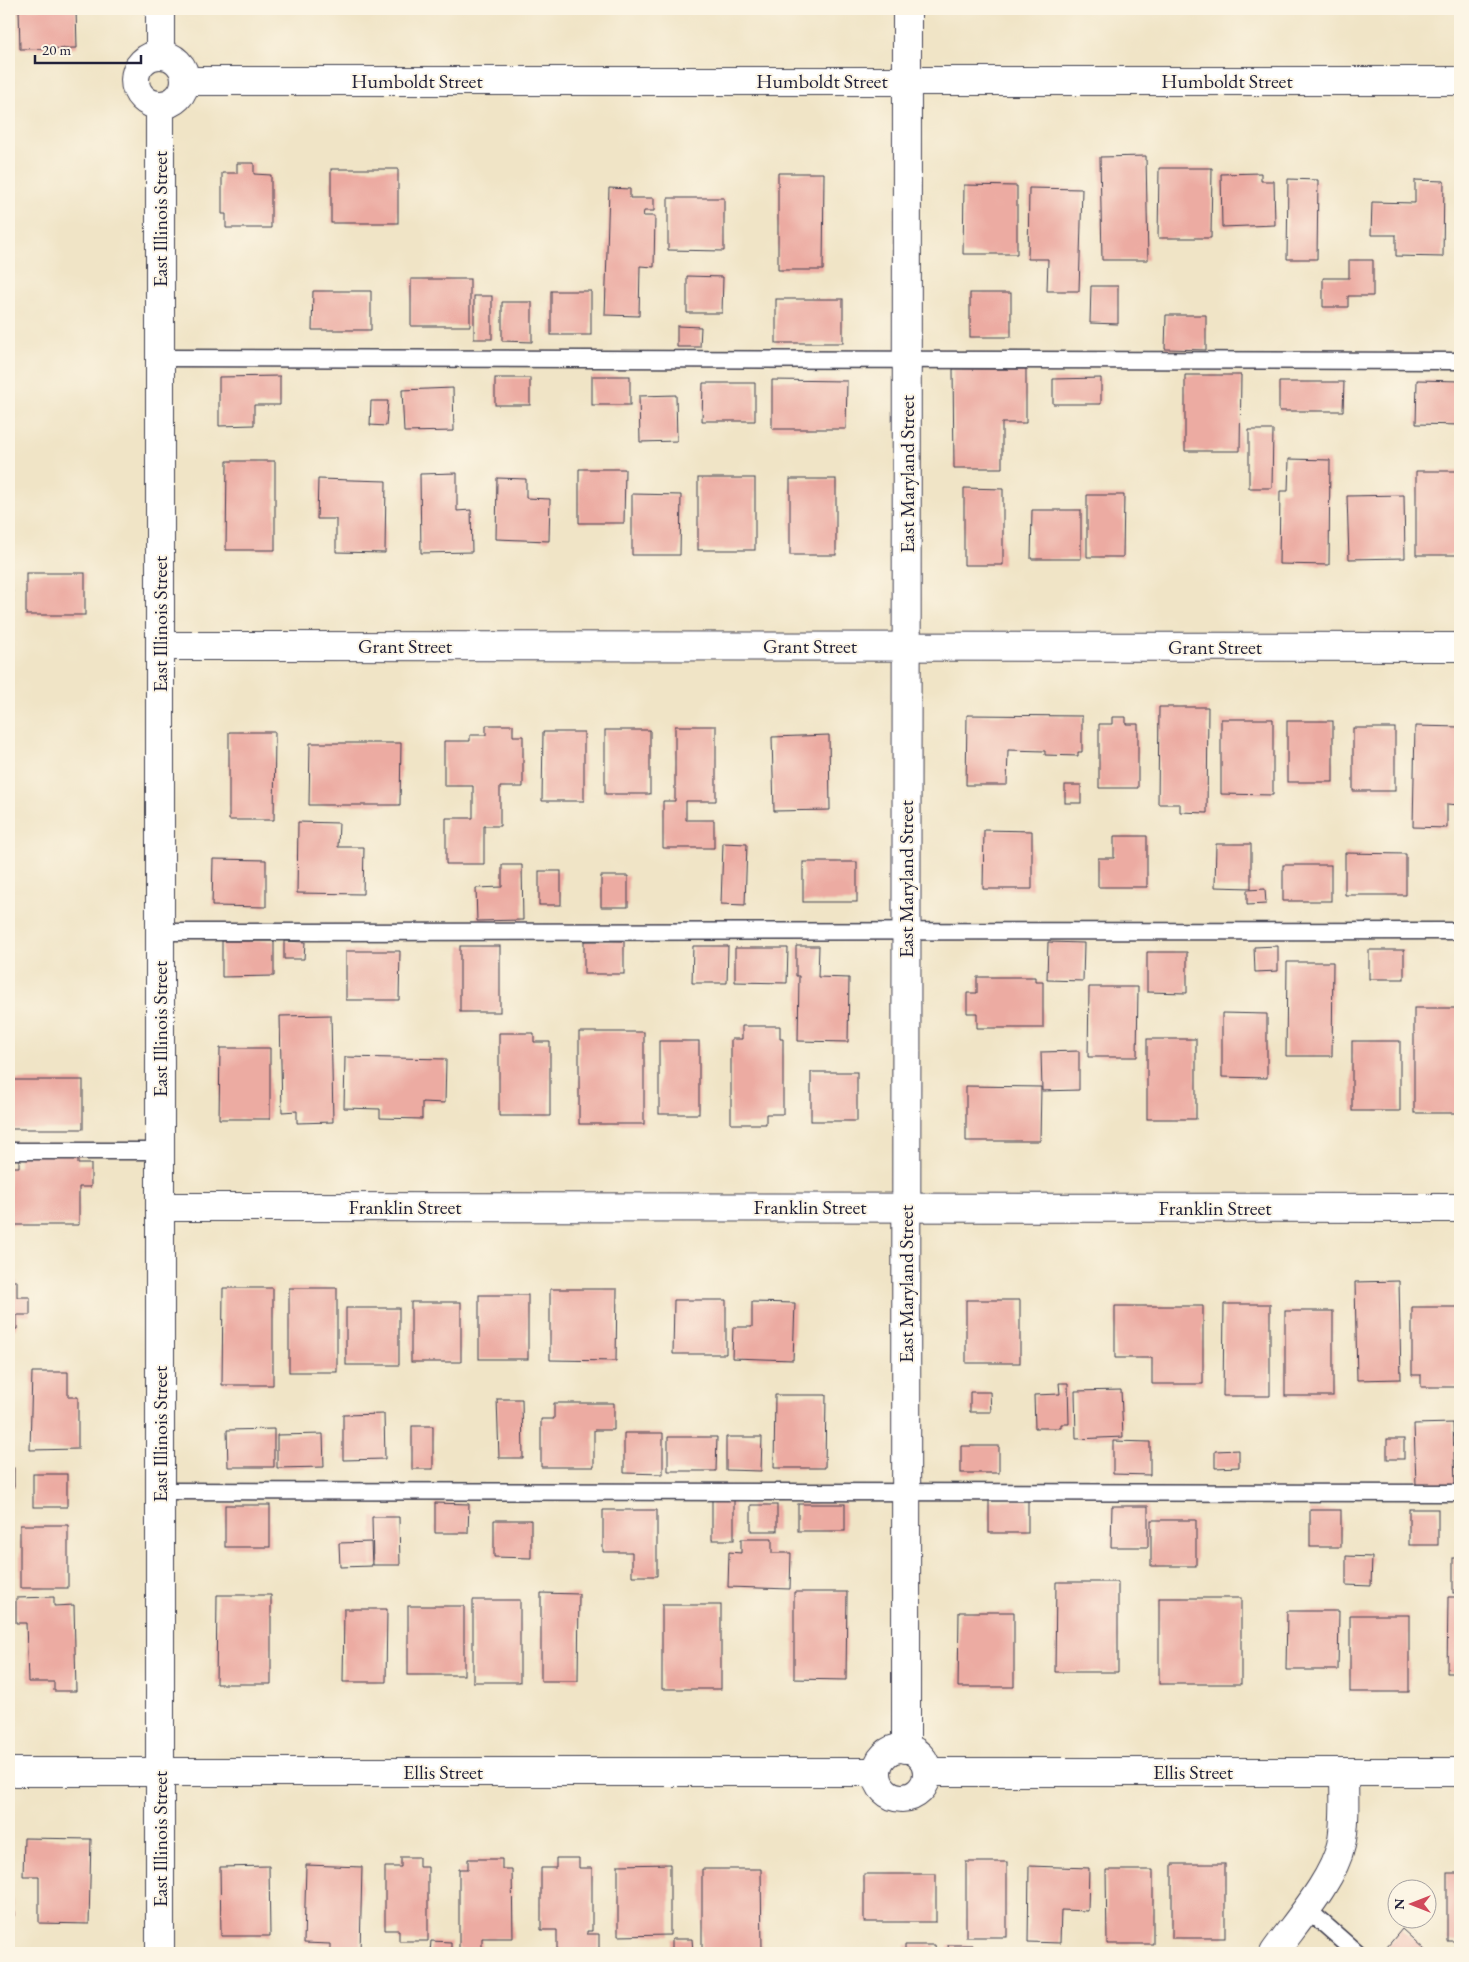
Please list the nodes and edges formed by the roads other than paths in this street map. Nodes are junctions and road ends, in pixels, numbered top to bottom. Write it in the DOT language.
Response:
graph roads {
  1 [pos="160,9"];
  2 [pos="906,9"];
  3 [pos="160,55"];
  4 [pos="184,81"];
  5 [pos="906,81"];
  6 [pos="1460,81"];
  7 [pos="160,105"];
  8 [pos="160,358"];
  9 [pos="906,360"];
  10 [pos="1460,361"];
  11 [pos="160,646"];
  12 [pos="906,646"];
  13 [pos="1460,647"];
  14 [pos="906,931"];
  15 [pos="1460,931"];
  16 [pos="160,932"];
  17 [pos="9,1151"];
  18 [pos="160,1151"];
  19 [pos="160,1207"];
  20 [pos="906,1208"];
  21 [pos="1460,1208"];
  22 [pos="160,1491"];
  23 [pos="906,1492"];
  24 [pos="1460,1493"];
  25 [pos="906,1749"];
  26 [pos="9,1772"];
  27 [pos="160,1772"];
  28 [pos="877,1772"];
  29 [pos="927,1772"];
  30 [pos="1344,1772"];
  31 [pos="1460,1772"];
  32 [pos="1307,1909"];
  33 [pos="160,1953"];
  34 [pos="1274,1953"];
  35 [pos="1357,1953"];
  1 -- 3 [label="street"];
  2 -- 5 [label="street, East Maryland Street"];
  3 -- 4 [label="street"];
  3 -- 7 [label="street"];
  4 -- 5 [label="street, Humboldt Street"];
  4 -- 7 [label="street"];
  5 -- 6 [label="street, Humboldt Street"];
  5 -- 9 [label="street, East Maryland Street"];
  7 -- 8 [label="street, East Illinois Street"];
  8 -- 9 [label="lane"];
  8 -- 11 [label="street, East Illinois Street"];
  9 -- 10 [label="lane"];
  9 -- 12 [label="street, East Maryland Street"];
  11 -- 12 [label="street, Grant Street"];
  11 -- 16 [label="street, East Illinois Street"];
  12 -- 13 [label="street, Grant Street"];
  12 -- 14 [label="street, East Maryland Street"];
  14 -- 15 [label="lane"];
  14 -- 16 [label="lane"];
  14 -- 20 [label="street, East Maryland Street"];
  16 -- 18 [label="street, East Illinois Street"];
  17 -- 18 [label="lane"];
  18 -- 19 [label="street, East Illinois Street"];
  19 -- 20 [label="street, Franklin Street"];
  19 -- 22 [label="street, East Illinois Street"];
  20 -- 21 [label="street, Franklin Street"];
  20 -- 23 [label="street, East Maryland Street"];
  22 -- 23 [label="lane"];
  22 -- 27 [label="street, East Illinois Street"];
  23 -- 24 [label="lane"];
  23 -- 25 [label="street, East Maryland Street"];
  25 -- 28 [label="street"];
  25 -- 29 [label="street"];
  26 -- 27 [label="street, Ellis Street"];
  27 -- 28 [label="street, Ellis Street"];
  27 -- 33 [label="street, East Illinois Street"];
  28 -- 29 [label="street"];
  29 -- 30 [label="street, Ellis Street"];
  30 -- 31 [label="street, Ellis Street"];
  30 -- 32 [label="street"];
  32 -- 34 [label="street"];
  32 -- 35 [label="lane"];
}
